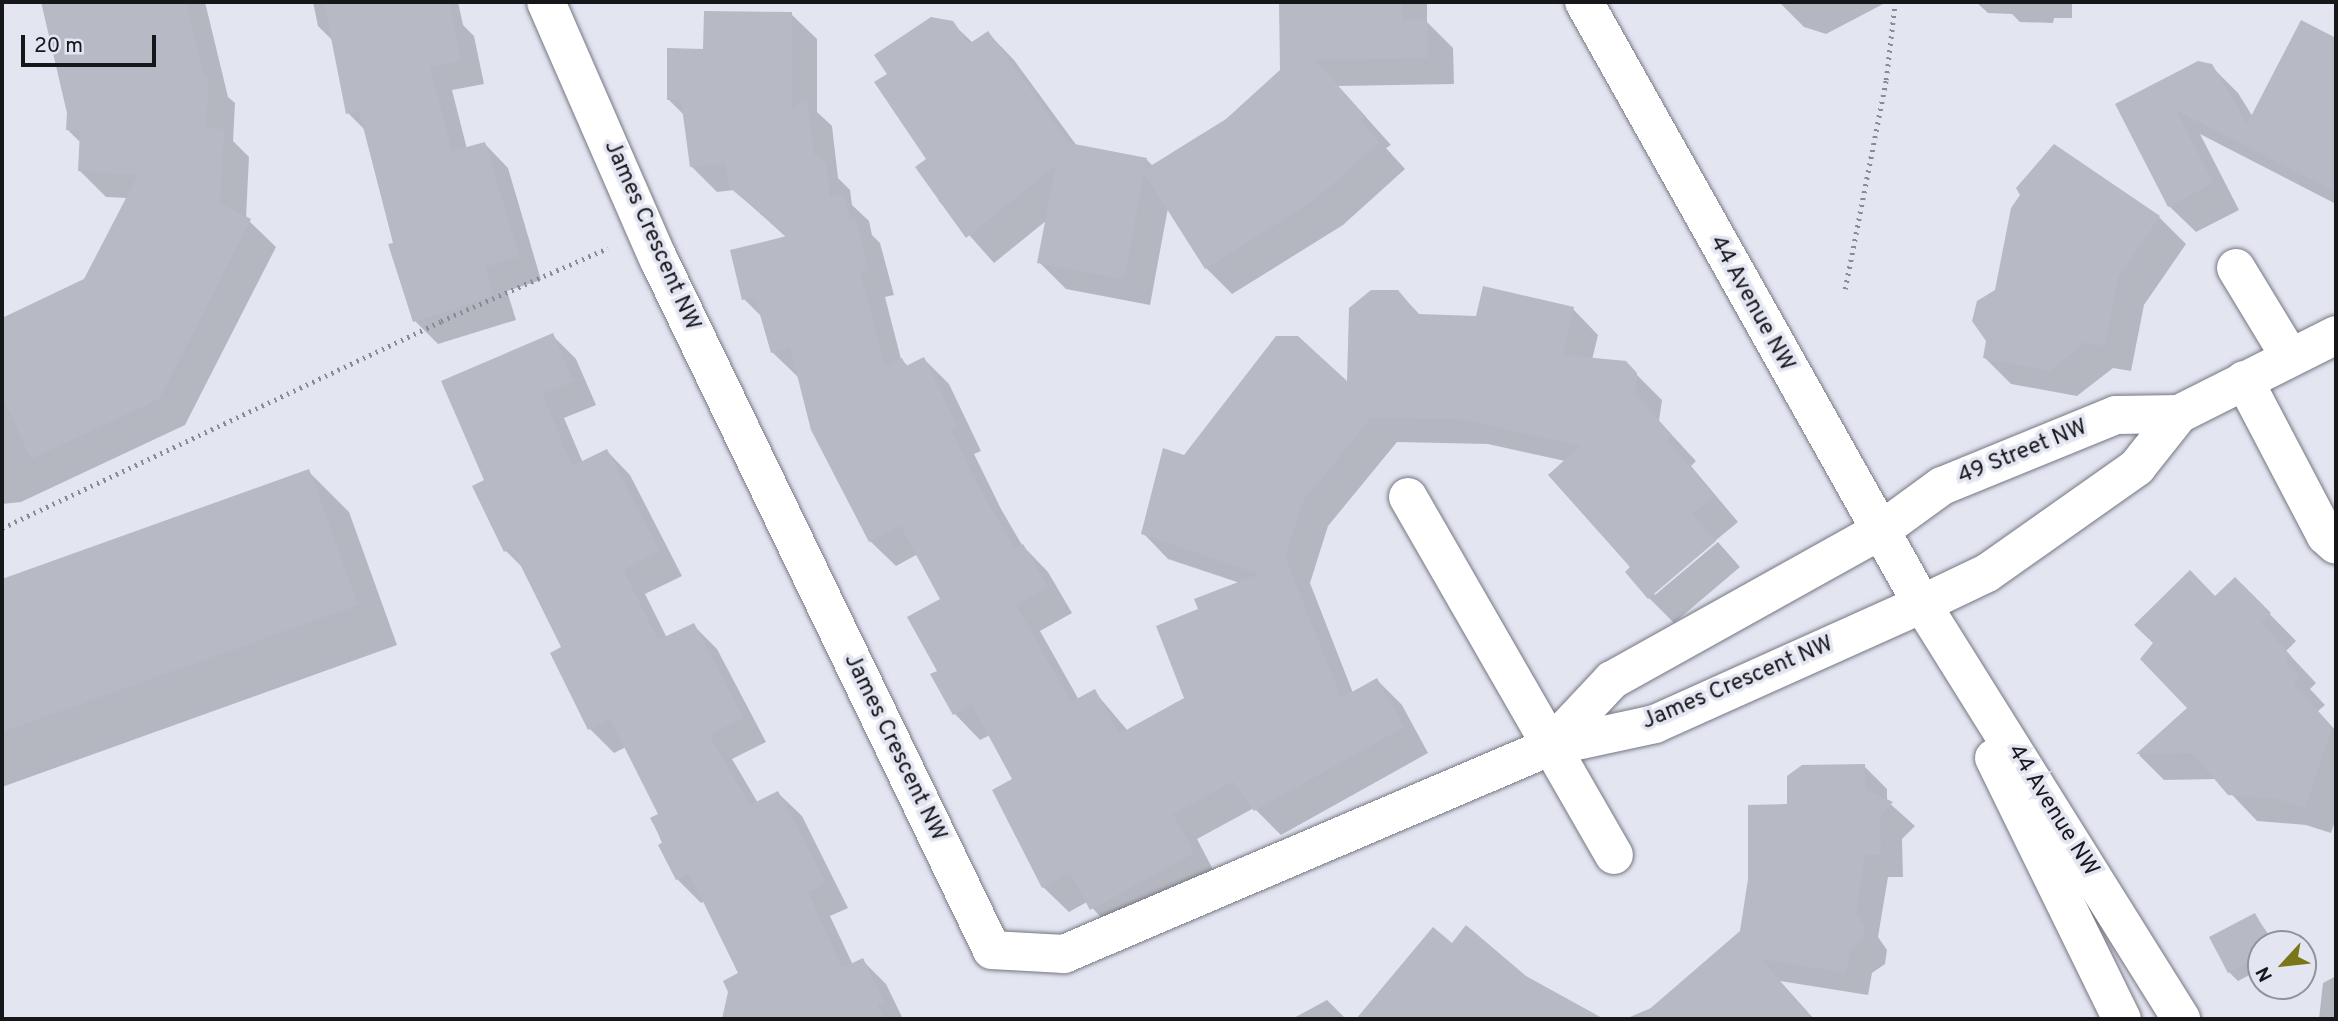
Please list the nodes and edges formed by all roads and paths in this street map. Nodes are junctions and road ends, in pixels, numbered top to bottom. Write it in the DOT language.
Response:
graph roads {
  1 [pos="546,2"];
  2 [pos="1584,2"];
  3 [pos="1895,2"];
  4 [pos="649,231"];
  5 [pos="2236,268"];
  6 [pos="1845,289"];
  7 [pos="2336,335"];
  8 [pos="2290,357"];
  9 [pos="2244,380"];
  10 [pos="2179,414"];
  11 [pos="1408,497"];
  12 [pos="2,528"];
  13 [pos="1880,531"];
  14 [pos="2336,545"];
  15 [pos="1922,604"];
  16 [pos="1549,747"];
  17 [pos="1614,855"];
  18 [pos="2122,1019"];
  19 [pos="2181,1019"];
  1 -- 4 [label="street, James Crescent NW"];
  2 -- 13 [label="street, 44 Avenue NW"];
  3 -- 6 [label="path"];
  4 -- 12 [label="path"];
  4 -- 16 [label="street, James Crescent NW"];
  5 -- 8 [label="street"];
  7 -- 8 [label="street, 49 Street NW"];
  8 -- 9 [label="street, 49 Street NW"];
  9 -- 10 [label="street, 49 Street NW"];
  9 -- 14 [label="street"];
  10 -- 13 [label="street, 49 Street NW"];
  10 -- 15 [label="street, 49 Street NW"];
  11 -- 16 [label="street"];
  13 -- 15 [label="street, 44 Avenue NW"];
  13 -- 16 [label="street, James Crescent NW"];
  15 -- 16 [label="street, James Crescent NW"];
  15 -- 18 [label="street, 44 Avenue NW"];
  15 -- 19 [label="street, 44 Avenue NW"];
  16 -- 17 [label="street"];
}
